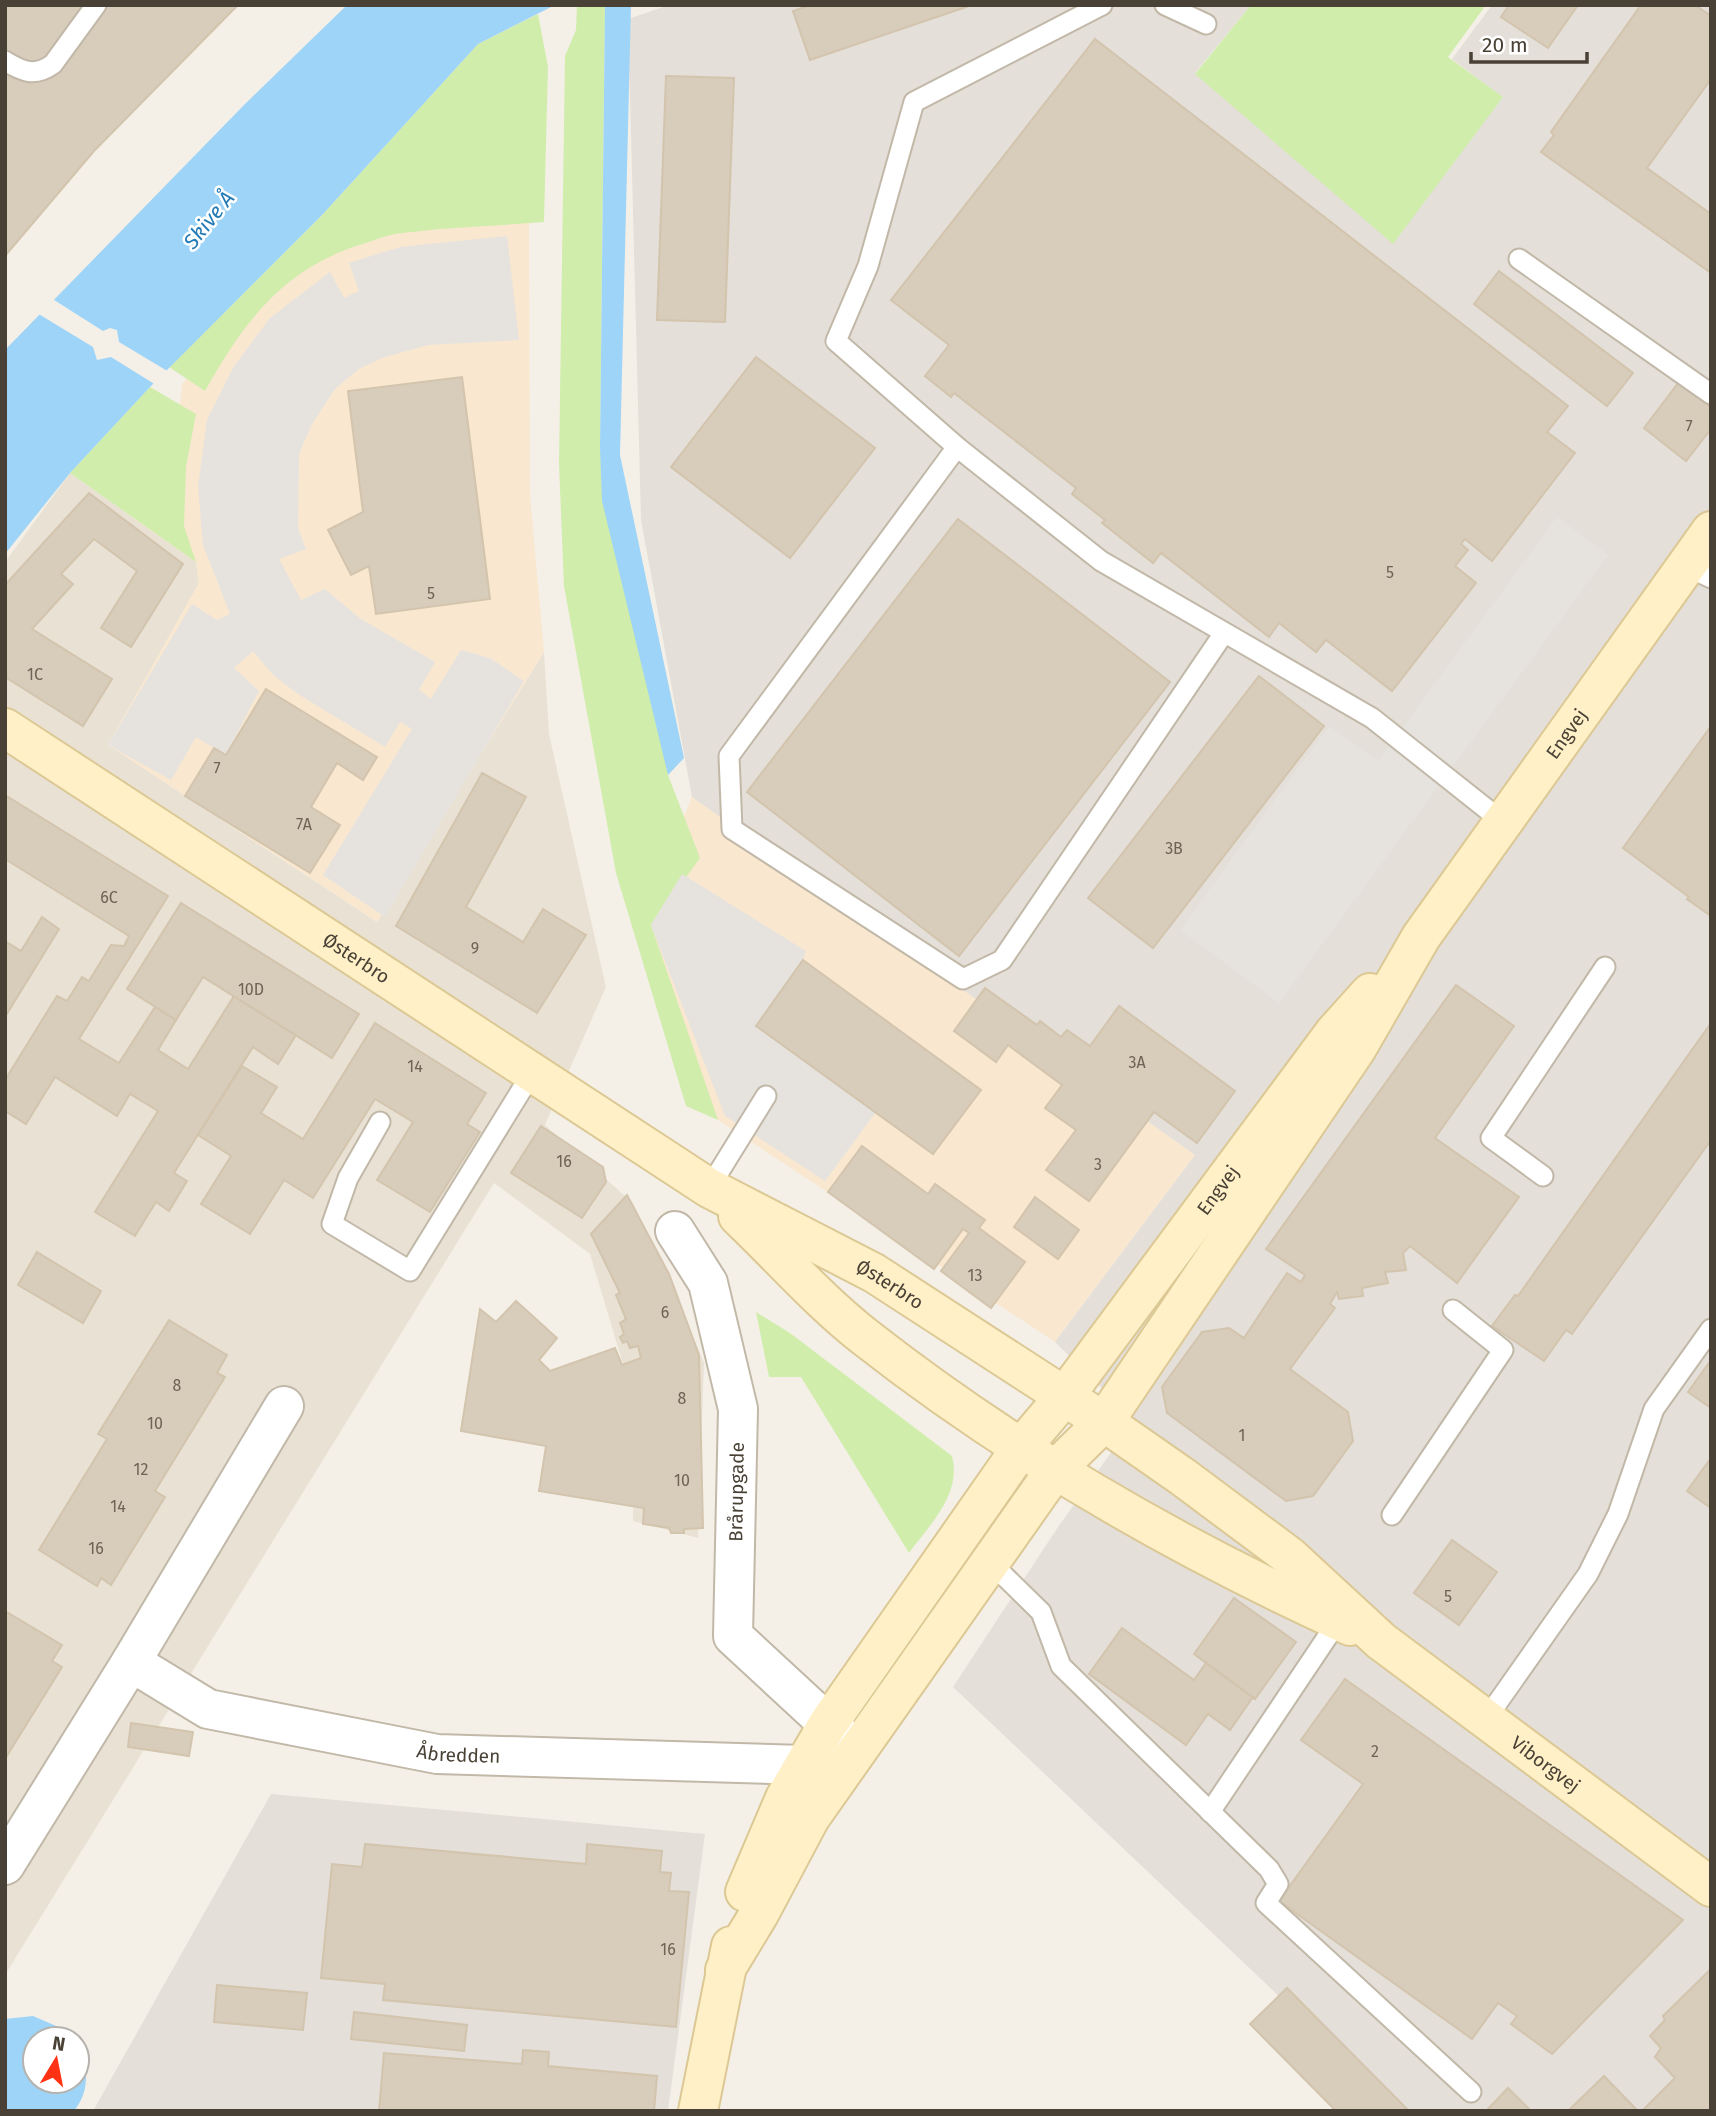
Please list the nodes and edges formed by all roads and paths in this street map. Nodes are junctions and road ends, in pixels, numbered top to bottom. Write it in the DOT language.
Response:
graph roads {
  1 [pos="1102,5"];
  2 [pos="1165,5"];
  3 [pos="96,6"];
  4 [pos="1206,24"];
  5 [pos="5,61"];
  6 [pos="1519,259"];
  7 [pos="1711,394"];
  8 [pos="957,447"];
  9 [pos="1711,531"];
  10 [pos="1698,572"];
  11 [pos="1224,633"];
  12 [pos="5,728"];
  13 [pos="1503,822"];
  14 [pos="1421,937"];
  15 [pos="1605,967"];
  16 [pos="532,1073"];
  17 [pos="766,1096"];
  18 [pos="380,1122"];
  19 [pos="1543,1176"];
  20 [pos="709,1188"];
  21 [pos="675,1231"];
  22 [pos="1453,1310"];
  23 [pos="1711,1329"];
  24 [pos="1064,1397"];
  25 [pos="284,1406"];
  26 [pos="1104,1422"];
  27 [pos="1021,1448"];
  28 [pos="1055,1470"];
  29 [pos="1392,1515"];
  30 [pos="991,1563"];
  31 [pos="1338,1621"];
  32 [pos="1381,1641"];
  33 [pos="131,1662"];
  34 [pos="1486,1719"];
  35 [pos="828,1724"];
  36 [pos="857,1750"];
  37 [pos="804,1765"];
  38 [pos="1210,1812"];
  39 [pos="5,1865"];
  40 [pos="1711,1887"];
  41 [pos="725,1969"];
  42 [pos="1471,2092"];
  43 [pos="698,2111"];
  1 -- 8 [label="lane"];
  2 -- 4 [label="lane"];
  3 -- 5 [label="lane"];
  6 -- 7 [label="lane"];
  8 -- 11 [label="lane"];
  8 -- 11 [label="lane"];
  9 -- 10 [label="street, Engvej"];
  10 -- 13 [label="street, Engvej"];
  11 -- 13 [label="lane"];
  12 -- 16 [label="street, Østerbro"];
  13 -- 14 [label="street, Engvej"];
  14 -- 24 [label="street, Engvej"];
  14 -- 26 [label="street, Engvej"];
  15 -- 19 [label="lane"];
  16 -- 18 [label="lane"];
  16 -- 20 [label="street, Østerbro"];
  17 -- 20 [label="lane"];
  20 -- 24 [label="street, Østerbro"];
  20 -- 27 [label="street, Østerbro"];
  21 -- 35 [label="street, Brårupgade"];
  22 -- 29 [label="lane"];
  23 -- 34 [label="lane"];
  24 -- 26 [label="street, Viborgvej"];
  24 -- 27 [label="street, Engvej"];
  25 -- 33 [label="street"];
  26 -- 28 [label="street, Engvej"];
  26 -- 32 [label="street, Viborgvej"];
  27 -- 28 [label="street, Viborgvej"];
  27 -- 35 [label="street"];
  28 -- 30 [label="street"];
  28 -- 31 [label="street, Viborgvej"];
  30 -- 36 [label="street"];
  30 -- 38 [label="lane"];
  31 -- 32 [label="street, Viborgvej"];
  31 -- 38 [label="lane"];
  32 -- 34 [label="street, Viborgvej"];
  33 -- 37 [label="street, Åbredden"];
  33 -- 39 [label="street"];
  34 -- 40 [label="street, Viborgvej"];
  35 -- 36 [label="street, Brårupgade"];
  35 -- 37 [label="street"];
  36 -- 41 [label="street"];
  37 -- 41 [label="street"];
  38 -- 42 [label="lane"];
  41 -- 43 [label="street"];
}
